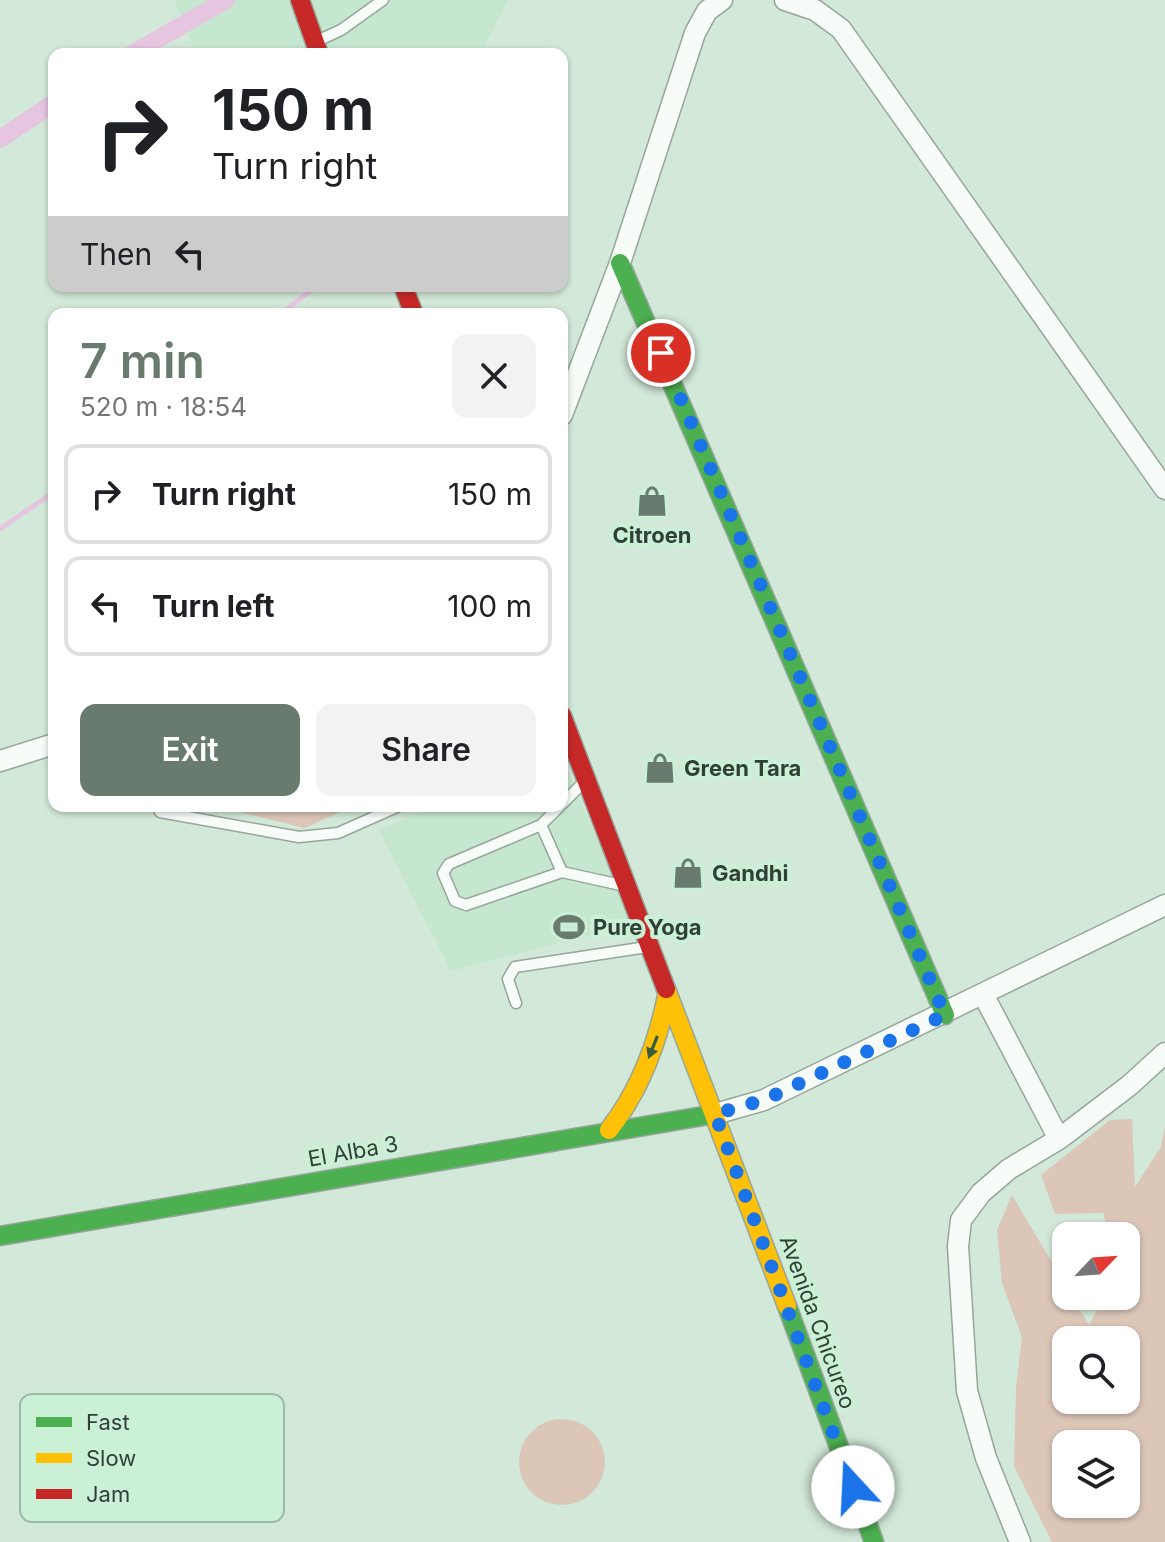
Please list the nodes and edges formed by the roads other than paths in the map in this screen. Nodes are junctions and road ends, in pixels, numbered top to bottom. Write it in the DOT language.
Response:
graph roads {
  1 [pos="300,0"];
  2 [pos="383,0"];
  3 [pos="722,0"];
  4 [pos="785,0"];
  5 [pos="317,48"];
  6 [pos="620,263"];
  7 [pos="568,399"];
  8 [pos="1165,489"];
  9 [pos="568,737"];
  10 [pos="48,746"];
  11 [pos="0,761"];
  12 [pos="586,780"];
  13 [pos="568,798"];
  14 [pos="160,812"];
  15 [pos="384,812"];
  16 [pos="554,812"];
  17 [pos="541,825"];
  18 [pos="562,872"];
  19 [pos="627,887"];
  20 [pos="1165,905"];
  21 [pos="649,946"];
  22 [pos="667,996"];
  23 [pos="984,996"];
  24 [pos="516,1003"];
  25 [pos="945,1015"];
  26 [pos="1165,1053"];
  27 [pos="633,1096"];
  28 [pos="715,1114"];
  29 [pos="650,1124"];
  30 [pos="609,1130"];
  31 [pos="1059,1139"];
  32 [pos="0,1236"];
  33 [pos="874,1542"];
  34 [pos="1020,1542"];
  1 -- 5 [label="street"];
  2 -- 5 [label="lane"];
  3 -- 6 [label="street"];
  4 -- 8 [label="street"];
  6 -- 7 [label="street"];
  6 -- 25 [label="street"];
  9 -- 12 [label="street, Avenida Chicureo"];
  10 -- 11 [label="street"];
  12 -- 13 [label="lane"];
  12 -- 19 [label="street, Avenida Chicureo"];
  14 -- 15 [label="lane"];
  16 -- 17 [label="lane"];
  17 -- 18 [label="lane"];
  17 -- 18 [label="lane"];
  18 -- 19 [label="lane"];
  19 -- 21 [label="street, Avenida Chicureo"];
  20 -- 23 [label="street"];
  21 -- 22 [label="street, Avenida Chicureo"];
  21 -- 24 [label="lane"];
  22 -- 27 [label="street, one-way"];
  22 -- 28 [label="street, Avenida Chicureo"];
  23 -- 25 [label="street"];
  23 -- 31 [label="street"];
  25 -- 28 [label="street"];
  26 -- 31 [label="street"];
  27 -- 29 [label="street"];
  27 -- 30 [label="street"];
  28 -- 29 [label="street, El Alba 3"];
  28 -- 33 [label="street, Avenida Chicureo"];
  29 -- 30 [label="street, El Alba 3"];
  30 -- 32 [label="street, El Alba 3"];
  31 -- 34 [label="street"];
}
